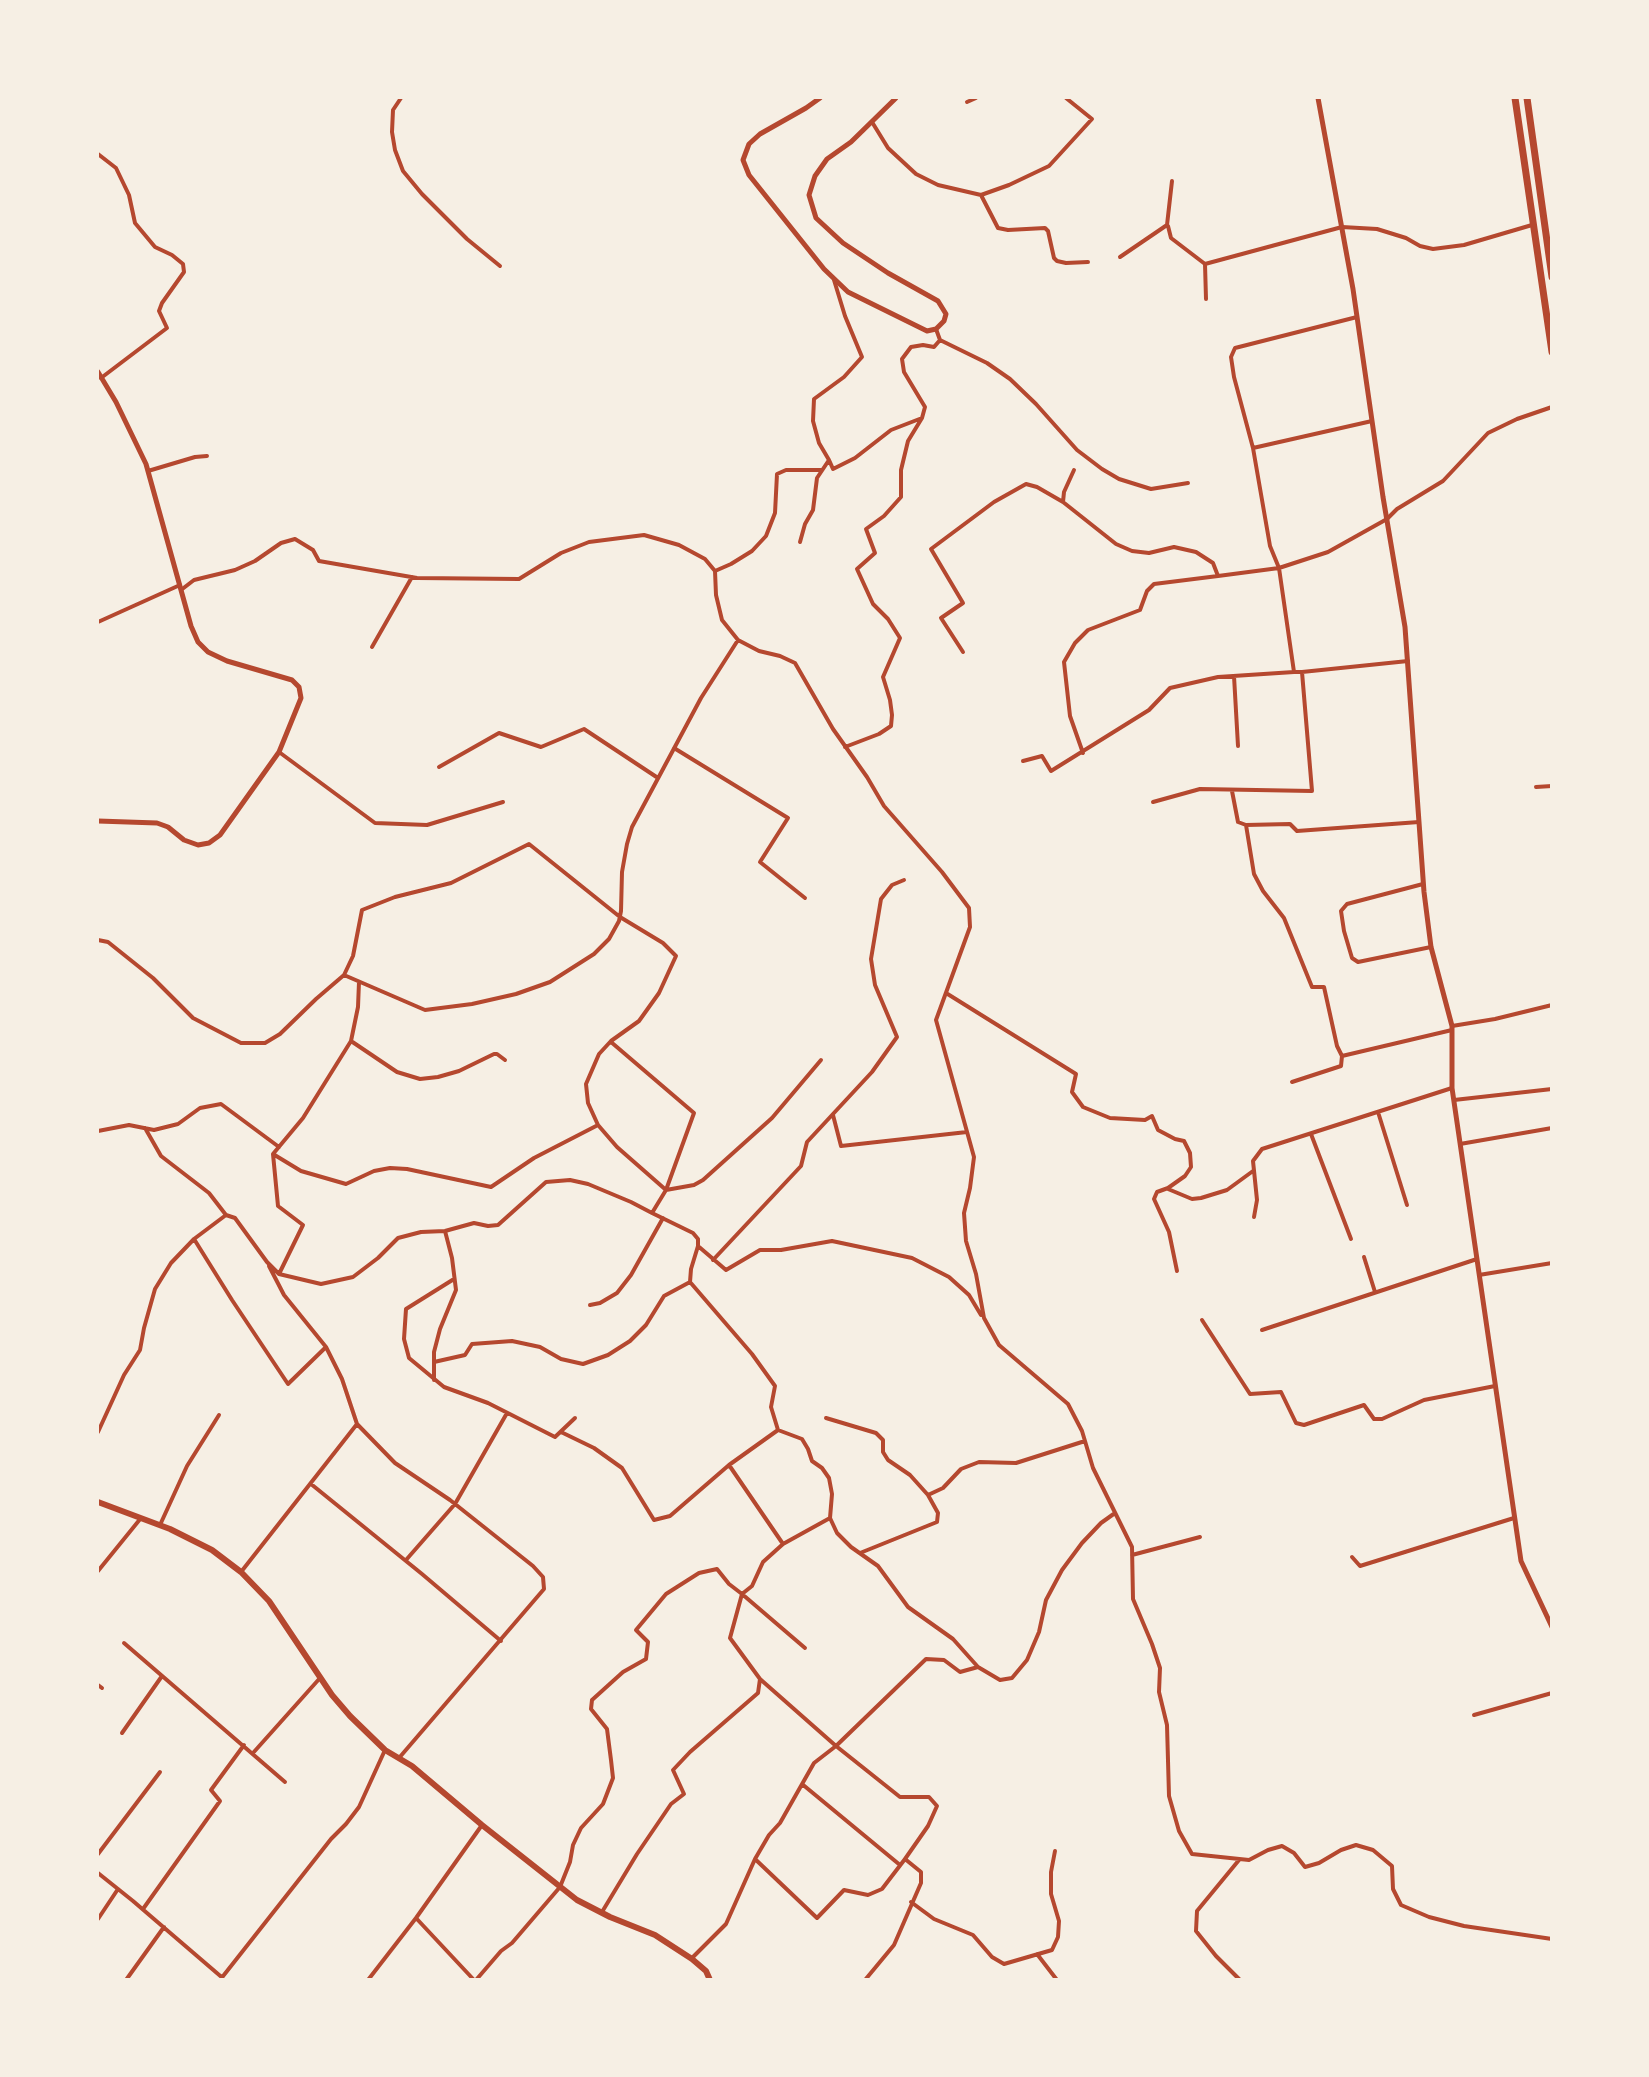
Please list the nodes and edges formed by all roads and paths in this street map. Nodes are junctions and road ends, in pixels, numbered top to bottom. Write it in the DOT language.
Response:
graph roads {
  1 [pos="401,98"];
  2 [pos="820,98"];
  3 [pos="896,98"];
  4 [pos="976,98"];
  5 [pos="1066,98"];
  6 [pos="1318,98"];
  7 [pos="1515,98"];
  8 [pos="1527,98"];
  9 [pos="967,102"];
  10 [pos="872,122"];
  11 [pos="98,154"];
  12 [pos="1172,180"];
  13 [pos="981,195"];
  14 [pos="1551,207"];
  15 [pos="1542,209"];
  16 [pos="1167,225"];
  17 [pos="1532,225"];
  18 [pos="1342,227"];
  19 [pos="1120,257"];
  20 [pos="1088,262"];
  21 [pos="1205,264"];
  22 [pos="500,266"];
  23 [pos="1551,277"];
  24 [pos="834,279"];
  25 [pos="1206,299"];
  26 [pos="1357,317"];
  27 [pos="936,329"];
  28 [pos="940,340"];
  29 [pos="1551,352"];
  30 [pos="99,375"];
  31 [pos="1551,408"];
  32 [pos="922,418"];
  33 [pos="1372,421"];
  34 [pos="1253,448"];
  35 [pos="207,456"];
  36 [pos="829,460"];
  37 [pos="822,470"];
  38 [pos="148,471"];
  39 [pos="1074,471"];
  40 [pos="1188,483"];
  41 [pos="1063,502"];
  42 [pos="1386,519"];
  43 [pos="800,542"];
  44 [pos="1279,568"];
  45 [pos="715,571"];
  46 [pos="1218,576"];
  47 [pos="412,577"];
  48 [pos="180,588"];
  49 [pos="98,622"];
  50 [pos="738,640"];
  51 [pos="372,647"];
  52 [pos="963,652"];
  53 [pos="1408,662"];
  54 [pos="1293,672"];
  55 [pos="1302,672"];
  56 [pos="1234,676"];
  57 [pos="1238,746"];
  58 [pos="845,747"];
  59 [pos="674,748"];
  60 [pos="279,753"];
  61 [pos="1083,753"];
  62 [pos="1023,761"];
  63 [pos="439,767"];
  64 [pos="658,778"];
  65 [pos="1551,786"];
  66 [pos="1536,787"];
  67 [pos="1232,791"];
  68 [pos="503,802"];
  69 [pos="1153,802"];
  70 [pos="98,821"];
  71 [pos="1419,822"];
  72 [pos="1246,825"];
  73 [pos="904,880"];
  74 [pos="1423,884"];
  75 [pos="805,898"];
  76 [pos="620,917"];
  77 [pos="98,940"];
  78 [pos="1431,947"];
  79 [pos="344,975"];
  80 [pos="359,982"];
  81 [pos="946,993"];
  82 [pos="1551,1005"];
  83 [pos="1452,1028"];
  84 [pos="351,1041"];
  85 [pos="611,1041"];
  86 [pos="1342,1056"];
  87 [pos="505,1060"];
  88 [pos="821,1060"];
  89 [pos="1292,1082"];
  90 [pos="1452,1088"];
  91 [pos="1551,1089"];
  92 [pos="1454,1100"];
  93 [pos="1378,1112"];
  94 [pos="832,1114"];
  95 [pos="598,1125"];
  96 [pos="144,1128"];
  97 [pos="1551,1128"];
  98 [pos="98,1131"];
  99 [pos="967,1132"];
  100 [pos="1311,1134"];
  101 [pos="1460,1144"];
  102 [pos="279,1147"];
  103 [pos="273,1154"];
  104 [pos="1254,1171"];
  105 [pos="1168,1188"];
  106 [pos="666,1190"];
  107 [pos="1407,1205"];
  108 [pos="652,1213"];
  109 [pos="226,1215"];
  110 [pos="1254,1217"];
  111 [pos="663,1218"];
  112 [pos="445,1231"];
  113 [pos="194,1239"];
  114 [pos="1351,1239"];
  115 [pos="698,1246"];
  116 [pos="1364,1257"];
  117 [pos="1477,1259"];
  118 [pos="713,1260"];
  119 [pos="267,1262"];
  120 [pos="1551,1263"];
  121 [pos="1177,1271"];
  122 [pos="279,1274"];
  123 [pos="1479,1275"];
  124 [pos="454,1279"];
  125 [pos="690,1282"];
  126 [pos="1375,1292"];
  127 [pos="590,1305"];
  128 [pos="984,1318"];
  129 [pos="1202,1320"];
  130 [pos="1262,1330"];
  131 [pos="326,1347"];
  132 [pos="434,1362"];
  133 [pos="435,1380"];
  134 [pos="1495,1386"];
  135 [pos="507,1413"];
  136 [pos="219,1415"];
  137 [pos="826,1418"];
  138 [pos="575,1419"];
  139 [pos="357,1424"];
  140 [pos="778,1430"];
  141 [pos="98,1432"];
  142 [pos="561,1432"];
  143 [pos="1085,1441"];
  144 [pos="729,1465"];
  145 [pos="311,1484"];
  146 [pos="928,1495"];
  147 [pos="98,1502"];
  148 [pos="455,1504"];
  149 [pos="1115,1513"];
  150 [pos="142,1517"];
  151 [pos="830,1518"];
  152 [pos="1514,1518"];
  153 [pos="160,1525"];
  154 [pos="1200,1537"];
  155 [pos="783,1544"];
  156 [pos="860,1553"];
  157 [pos="1132,1555"];
  158 [pos="1352,1557"];
  159 [pos="406,1560"];
  160 [pos="98,1571"];
  161 [pos="241,1572"];
  162 [pos="742,1594"];
  163 [pos="1551,1626"];
  164 [pos="501,1641"];
  165 [pos="124,1643"];
  166 [pos="805,1648"];
  167 [pos="978,1667"];
  168 [pos="162,1676"];
  169 [pos="320,1678"];
  170 [pos="760,1679"];
  171 [pos="1551,1693"];
  172 [pos="1474,1715"];
  173 [pos="122,1733"];
  174 [pos="244,1745"];
  175 [pos="836,1746"];
  176 [pos="385,1750"];
  177 [pos="254,1753"];
  178 [pos="399,1758"];
  179 [pos="160,1772"];
  180 [pos="285,1782"];
  181 [pos="802,1784"];
  182 [pos="482,1825"];
  183 [pos="1055,1851"];
  184 [pos="98,1854"];
  185 [pos="754,1859"];
  186 [pos="905,1859"];
  187 [pos="1239,1859"];
  188 [pos="900,1865"];
  189 [pos="98,1873"];
  190 [pos="560,1887"];
  191 [pos="118,1889"];
  192 [pos="911,1902"];
  193 [pos="143,1909"];
  194 [pos="601,1912"];
  195 [pos="416,1917"];
  196 [pos="98,1919"];
  197 [pos="164,1927"];
  198 [pos="1551,1939"];
  199 [pos="1038,1954"];
  200 [pos="692,1959"];
  201 [pos="222,1979"];
  202 [pos="126,1980"];
  203 [pos="369,1980"];
  204 [pos="475,1980"];
  205 [pos="710,1980"];
  206 [pos="865,1980"];
  207 [pos="1057,1980"];
  208 [pos="1240,1980"];
  1 -- 22 [label="street"];
  2 -- 24 [label="street"];
  3 -- 10 [label="street"];
  4 -- 9 [label="street"];
  5 -- 13 [label="street"];
  6 -- 18 [label="street"];
  7 -- 17 [label="main road"];
  8 -- 15 [label="main road"];
  10 -- 13 [label="street"];
  10 -- 27 [label="street"];
  11 -- 30 [label="street"];
  12 -- 16 [label="street"];
  13 -- 20 [label="street"];
  14 -- 15 [label="street"];
  15 -- 23 [label="main road"];
  16 -- 19 [label="street"];
  16 -- 21 [label="street"];
  17 -- 18 [label="street"];
  17 -- 29 [label="main road"];
  18 -- 21 [label="street"];
  18 -- 26 [label="street"];
  21 -- 25 [label="street"];
  24 -- 27 [label="street"];
  24 -- 36 [label="street"];
  26 -- 33 [label="street"];
  26 -- 34 [label="street"];
  27 -- 28 [label="street"];
  28 -- 32 [label="street"];
  28 -- 40 [label="street"];
  30 -- 38 [label="street"];
  31 -- 42 [label="street"];
  32 -- 36 [label="street"];
  32 -- 58 [label="street"];
  33 -- 34 [label="street"];
  33 -- 42 [label="street"];
  34 -- 44 [label="street"];
  35 -- 38 [label="street"];
  36 -- 37 [label="street"];
  37 -- 43 [label="street"];
  37 -- 45 [label="street"];
  38 -- 48 [label="street"];
  39 -- 41 [label="street"];
  41 -- 46 [label="street"];
  41 -- 52 [label="street"];
  42 -- 44 [label="street"];
  42 -- 53 [label="street"];
  44 -- 46 [label="street"];
  44 -- 54 [label="street"];
  45 -- 47 [label="street"];
  45 -- 50 [label="street"];
  46 -- 61 [label="street"];
  47 -- 48 [label="street"];
  47 -- 51 [label="street"];
  48 -- 49 [label="street"];
  48 -- 60 [label="street"];
  50 -- 58 [label="street"];
  50 -- 59 [label="street"];
  53 -- 55 [label="street"];
  53 -- 71 [label="street"];
  54 -- 55 [label="street"];
  54 -- 56 [label="street"];
  55 -- 67 [label="street"];
  56 -- 57 [label="street"];
  56 -- 61 [label="street"];
  58 -- 81 [label="street"];
  59 -- 64 [label="street"];
  59 -- 75 [label="street"];
  60 -- 68 [label="street"];
  60 -- 70 [label="street"];
  61 -- 62 [label="street"];
  63 -- 64 [label="street"];
  64 -- 76 [label="street"];
  65 -- 66 [label="street"];
  67 -- 69 [label="street"];
  67 -- 72 [label="street"];
  71 -- 72 [label="street"];
  71 -- 74 [label="street"];
  72 -- 86 [label="street"];
  73 -- 94 [label="street"];
  74 -- 78 [label="street"];
  74 -- 78 [label="street"];
  76 -- 79 [label="street"];
  76 -- 80 [label="street"];
  76 -- 85 [label="street"];
  77 -- 79 [label="street"];
  78 -- 83 [label="street"];
  79 -- 80 [label="street"];
  80 -- 84 [label="street"];
  81 -- 99 [label="street"];
  81 -- 105 [label="street"];
  82 -- 83 [label="street"];
  83 -- 86 [label="street"];
  83 -- 90 [label="street"];
  84 -- 87 [label="street"];
  84 -- 102 [label="street"];
  85 -- 95 [label="street"];
  85 -- 106 [label="street"];
  86 -- 89 [label="street"];
  88 -- 106 [label="street"];
  90 -- 92 [label="street"];
  90 -- 93 [label="street"];
  91 -- 92 [label="street"];
  92 -- 101 [label="street"];
  93 -- 100 [label="street"];
  93 -- 107 [label="street"];
  94 -- 99 [label="street"];
  94 -- 118 [label="street"];
  95 -- 103 [label="street"];
  95 -- 106 [label="street"];
  96 -- 98 [label="street"];
  96 -- 102 [label="street"];
  96 -- 109 [label="street"];
  97 -- 101 [label="street"];
  99 -- 128 [label="street"];
  100 -- 104 [label="street"];
  100 -- 114 [label="street"];
  101 -- 117 [label="street"];
  102 -- 103 [label="street"];
  103 -- 122 [label="street"];
  104 -- 105 [label="street"];
  104 -- 110 [label="street"];
  105 -- 121 [label="street"];
  106 -- 108 [label="street"];
  108 -- 111 [label="street"];
  108 -- 112 [label="street"];
  109 -- 113 [label="street"];
  109 -- 119 [label="street"];
  111 -- 115 [label="street"];
  111 -- 127 [label="street"];
  112 -- 122 [label="street"];
  112 -- 124 [label="street"];
  113 -- 131 [label="street"];
  113 -- 141 [label="street"];
  115 -- 118 [label="street"];
  115 -- 125 [label="street"];
  116 -- 126 [label="street"];
  117 -- 123 [label="street"];
  117 -- 126 [label="street"];
  118 -- 128 [label="street"];
  119 -- 122 [label="street"];
  119 -- 131 [label="street"];
  120 -- 123 [label="street"];
  123 -- 134 [label="street"];
  124 -- 132 [label="street"];
  124 -- 133 [label="street"];
  125 -- 132 [label="street"];
  125 -- 140 [label="street"];
  126 -- 130 [label="street"];
  128 -- 143 [label="street"];
  129 -- 134 [label="street"];
  131 -- 139 [label="street"];
  132 -- 133 [label="street"];
  133 -- 135 [label="street"];
  134 -- 152 [label="street"];
  135 -- 142 [label="street"];
  135 -- 148 [label="street"];
  136 -- 153 [label="street"];
  137 -- 146 [label="street"];
  138 -- 142 [label="street"];
  139 -- 145 [label="street"];
  139 -- 148 [label="street"];
  140 -- 144 [label="street"];
  140 -- 151 [label="street"];
  142 -- 144 [label="street"];
  143 -- 146 [label="street"];
  143 -- 149 [label="street"];
  144 -- 155 [label="street"];
  145 -- 159 [label="street"];
  145 -- 161 [label="street"];
  146 -- 156 [label="street"];
  147 -- 150 [label="main road"];
  148 -- 159 [label="street"];
  148 -- 164 [label="street"];
  149 -- 157 [label="street"];
  149 -- 167 [label="street"];
  150 -- 153 [label="main road"];
  150 -- 160 [label="street"];
  151 -- 155 [label="street"];
  151 -- 156 [label="street"];
  152 -- 158 [label="street"];
  152 -- 163 [label="street"];
  153 -- 161 [label="main road"];
  154 -- 157 [label="street"];
  155 -- 162 [label="street"];
  156 -- 167 [label="street"];
  157 -- 187 [label="street"];
  159 -- 164 [label="street"];
  161 -- 169 [label="main road"];
  162 -- 166 [label="street"];
  162 -- 170 [label="street"];
  162 -- 190 [label="street"];
  164 -- 178 [label="street"];
  165 -- 168 [label="street"];
  167 -- 175 [label="street"];
  168 -- 173 [label="street"];
  168 -- 174 [label="street"];
  169 -- 176 [label="main road"];
  169 -- 177 [label="street"];
  170 -- 175 [label="street"];
  170 -- 194 [label="street"];
  171 -- 172 [label="street"];
  174 -- 177 [label="street"];
  174 -- 193 [label="street"];
  175 -- 181 [label="street"];
  175 -- 186 [label="street"];
  176 -- 178 [label="main road"];
  176 -- 201 [label="street"];
  177 -- 180 [label="street"];
  178 -- 182 [label="main road"];
  179 -- 184 [label="street"];
  181 -- 185 [label="street"];
  181 -- 188 [label="street"];
  182 -- 190 [label="main road"];
  182 -- 195 [label="street"];
  183 -- 199 [label="street"];
  185 -- 188 [label="street"];
  185 -- 200 [label="street"];
  186 -- 188 [label="street"];
  186 -- 192 [label="street"];
  187 -- 198 [label="street"];
  187 -- 208 [label="street"];
  189 -- 191 [label="street"];
  190 -- 194 [label="main road"];
  190 -- 204 [label="street"];
  191 -- 193 [label="street"];
  191 -- 196 [label="street"];
  192 -- 199 [label="street"];
  192 -- 206 [label="street"];
  193 -- 197 [label="street"];
  194 -- 200 [label="main road"];
  195 -- 203 [label="street"];
  195 -- 204 [label="street"];
  197 -- 201 [label="street"];
  197 -- 202 [label="street"];
  199 -- 207 [label="street"];
  200 -- 205 [label="main road"];
}
